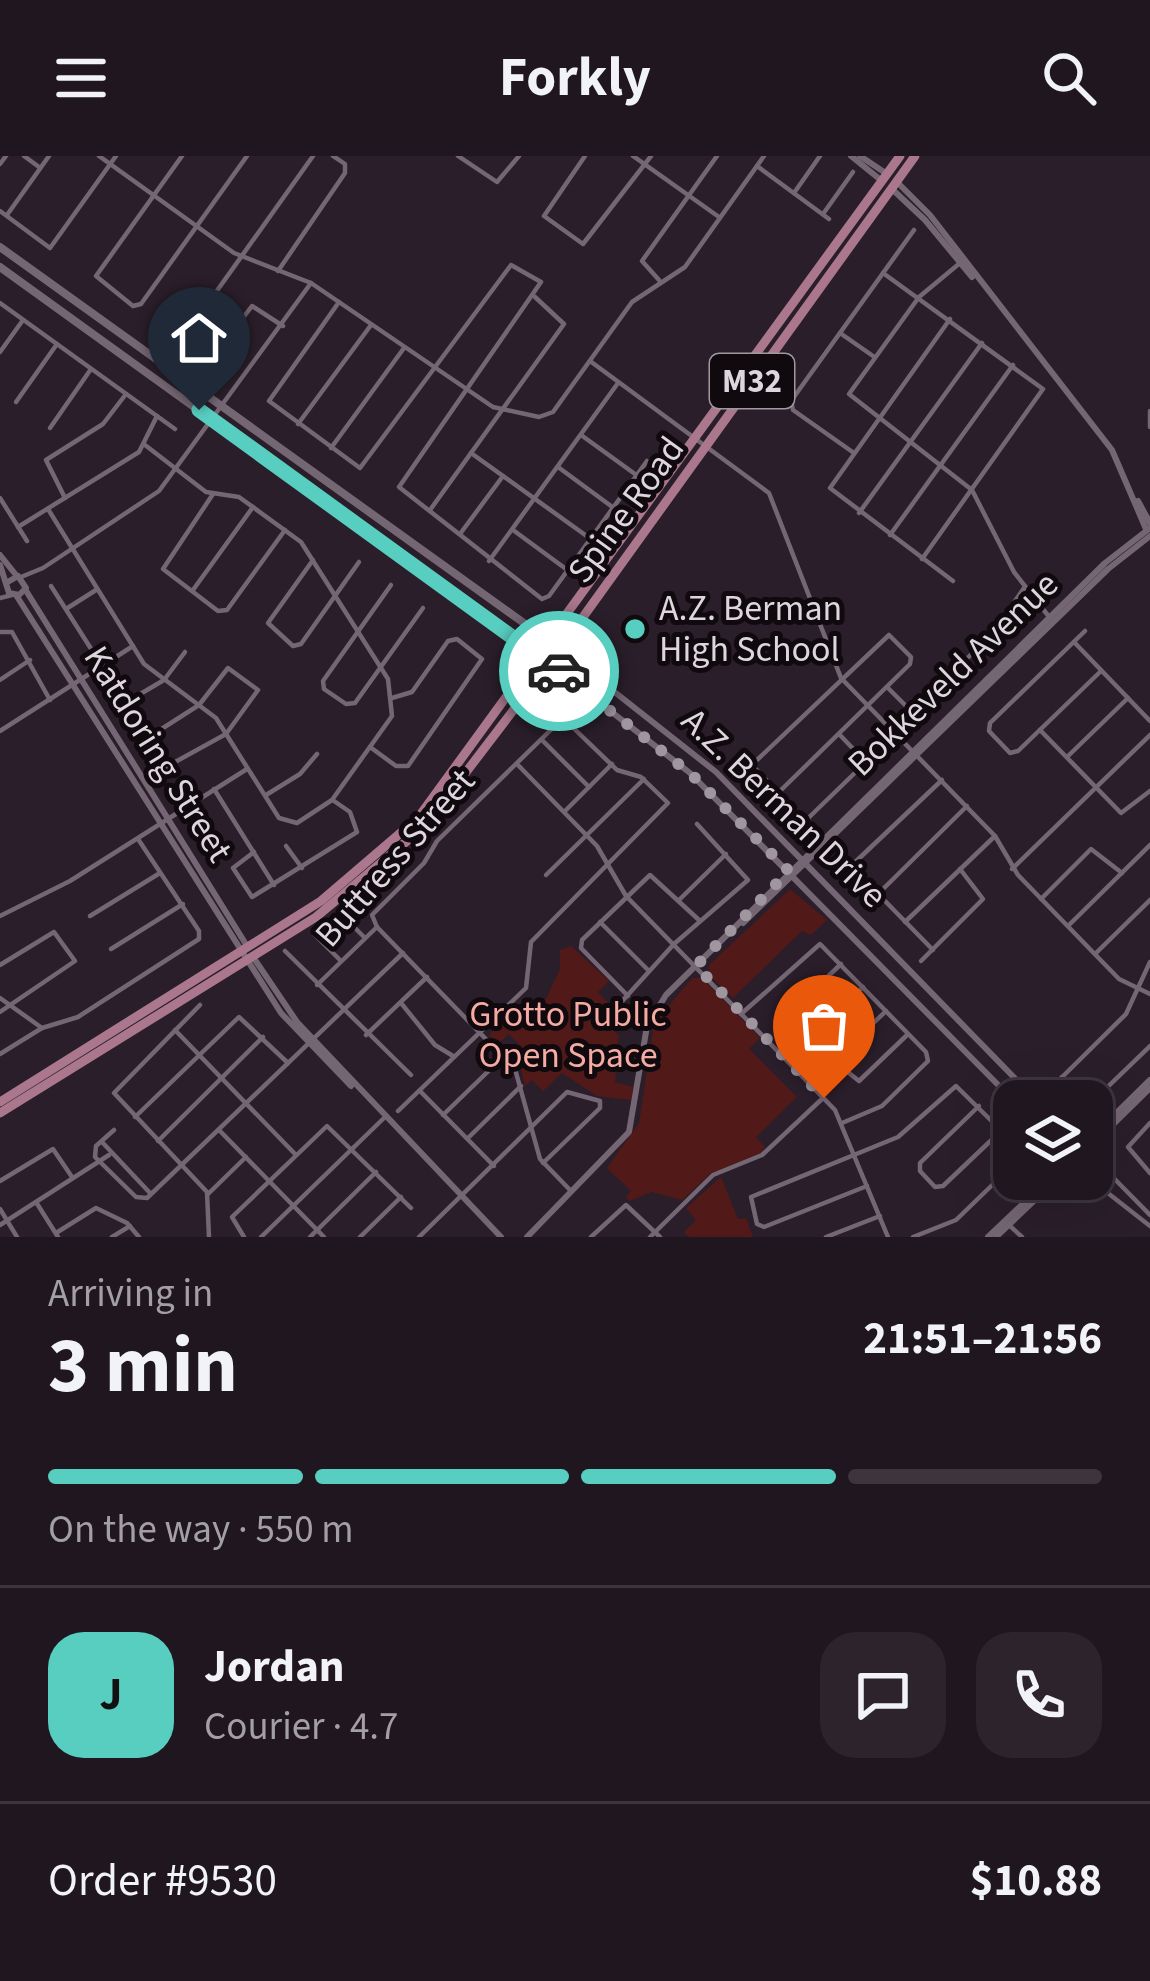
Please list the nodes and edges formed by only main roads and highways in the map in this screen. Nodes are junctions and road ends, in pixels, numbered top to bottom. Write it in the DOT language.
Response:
graph roads {
  1 [pos="900,156"];
  2 [pos="915,156"];
  3 [pos="889,181"];
  4 [pos="0,248"];
  5 [pos="0,268"];
  6 [pos="555,645"];
  7 [pos="544,660"];
  8 [pos="247,954"];
  9 [pos="0,1102"];
  10 [pos="0,1113"];
  1 -- 3 [label="main road, Spine Road / M32"];
  2 -- 3 [label="main road, Spine Road / M32"];
  3 -- 6 [label="main road, Spine Road / M32"];
  4 -- 6 [label="main road, A.Z. Berman Drive"];
  5 -- 7 [label="main road, A.Z. Berman Drive"];
  6 -- 7 [label="main road, Spine Road / M32"];
  7 -- 8 [label="main road, Spine Road / M32"];
  8 -- 9 [label="main road, Spine Road / M32"];
  8 -- 10 [label="main road, Spine Road / M32"];
}
